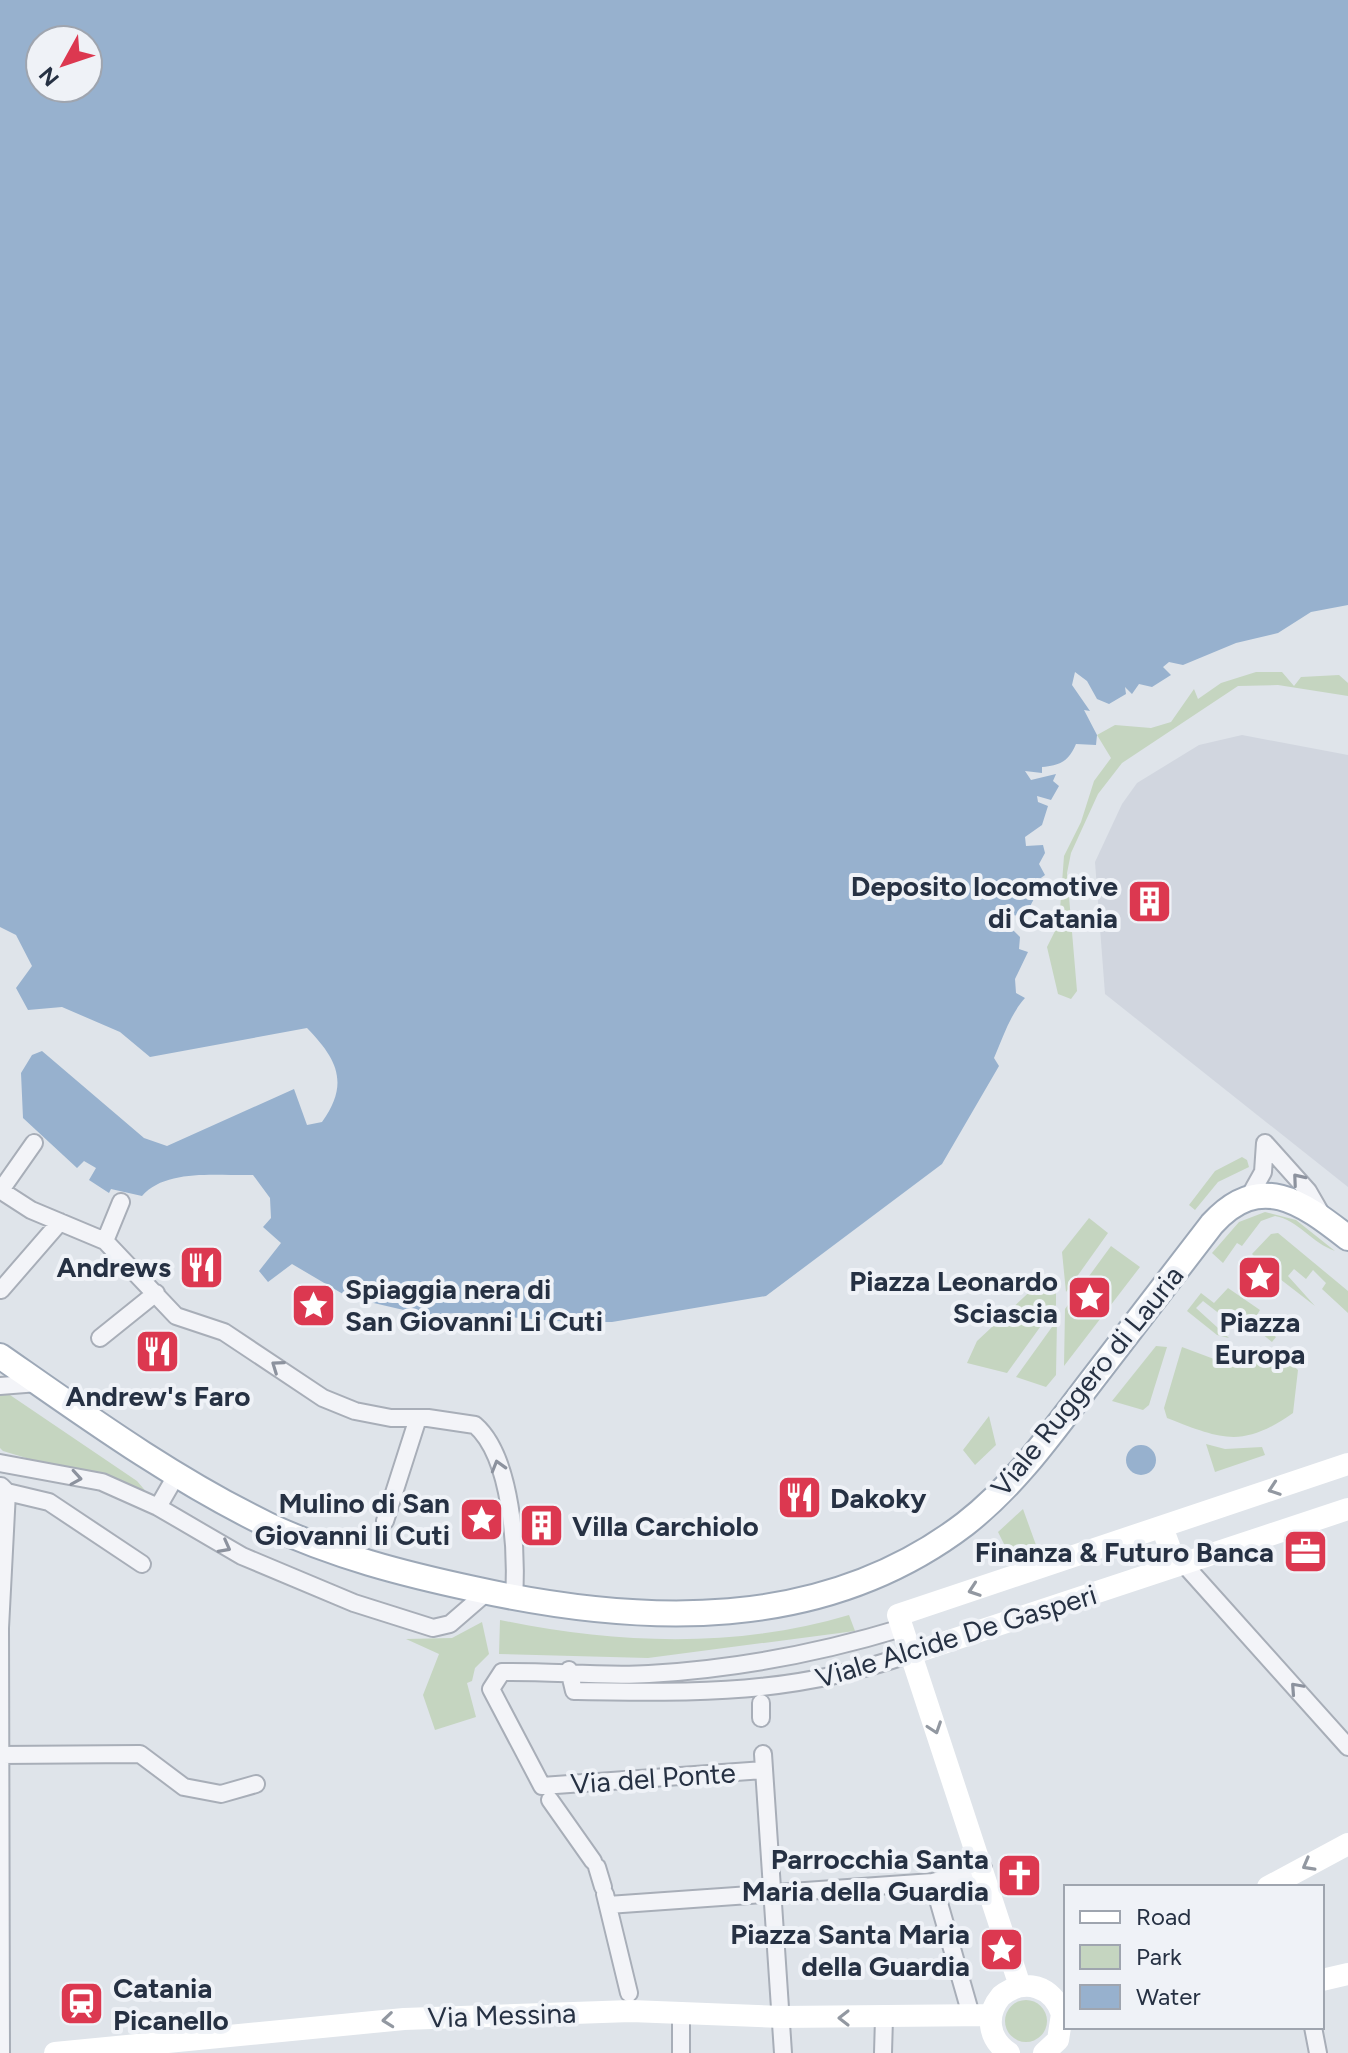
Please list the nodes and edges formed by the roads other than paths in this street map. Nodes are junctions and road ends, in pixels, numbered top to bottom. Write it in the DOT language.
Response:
graph roads {
  1 [pos="34,1143"];
  2 [pos="0,1190"];
  3 [pos="1249,1197"];
  4 [pos="121,1202"];
  5 [pos="1325,1220"];
  6 [pos="60,1222"];
  7 [pos="1348,1238"];
  8 [pos="105,1241"];
  9 [pos="1,1290"];
  10 [pos="156,1293"];
  11 [pos="100,1338"];
  12 [pos="0,1356"];
  13 [pos="38,1383"];
  14 [pos="0,1386"];
  15 [pos="418,1418"];
  16 [pos="0,1463"];
  17 [pos="1348,1464"];
  18 [pos="177,1474"];
  19 [pos="4,1488"];
  20 [pos="158,1507"];
  21 [pos="1348,1509"];
  22 [pos="385,1521"];
  23 [pos="1162,1527"];
  24 [pos="142,1564"];
  25 [pos="1180,1564"];
  26 [pos="487,1592"];
  27 [pos="514,1597"];
  28 [pos="900,1622"];
  29 [pos="910,1654"];
  30 [pos="569,1670"];
  31 [pos="1348,1747"];
  32 [pos="1,1755"];
  33 [pos="256,1784"];
  34 [pos="546,1793"];
  35 [pos="1348,1844"];
  36 [pos="981,1861"];
  37 [pos="928,1883"];
  38 [pos="1272,1885"];
  39 [pos="605,1895"];
  40 [pos="772,1896"];
  41 [pos="1348,1974"];
  42 [pos="1324,1980"];
  43 [pos="1020,1986"];
  44 [pos="629,1993"];
  45 [pos="1059,1993"];
  46 [pos="681,2013"];
  47 [pos="971,2015"];
  48 [pos="781,2017"];
  49 [pos="884,2018"];
  50 [pos="1313,2029"];
  51 [pos="1059,2041"];
  52 [pos="1,2053"];
  53 [pos="55,2053"];
  54 [pos="681,2053"];
  55 [pos="783,2053"];
  56 [pos="883,2053"];
  57 [pos="1009,2053"];
  58 [pos="1318,2053"];
  1 -- 2 [label="street"];
  2 -- 6 [label="street"];
  3 -- 5 [label="main road"];
  5 -- 3 [label="street, one-way"];
  3 -- 27 [label="main road, Viale Ruggero di Lauria"];
  4 -- 8 [label="street"];
  5 -- 7 [label="main road"];
  6 -- 8 [label="street"];
  6 -- 9 [label="street"];
  8 -- 10 [label="street"];
  10 -- 11 [label="street"];
  15 -- 10 [label="street, one-way"];
  12 -- 13 [label="main road, Viale Ruggero di Lauria"];
  13 -- 14 [label="street"];
  13 -- 18 [label="main road, Viale Ruggero di Lauria"];
  15 -- 22 [label="street"];
  27 -- 15 [label="street, one-way"];
  16 -- 20 [label="street, one-way"];
  17 -- 23 [label="main road, Viale Alcide De Gasperi, one-way"];
  18 -- 20 [label="street"];
  18 -- 26 [label="main road, Viale Ruggero di Lauria"];
  19 -- 24 [label="street"];
  19 -- 32 [label="street"];
  20 -- 26 [label="street, one-way"];
  21 -- 25 [label="main road, Viale Alcide De Gasperi"];
  23 -- 25 [label="main road"];
  23 -- 28 [label="main road, Viale Alcide De Gasperi, one-way"];
  25 -- 29 [label="main road, Viale Alcide De Gasperi"];
  31 -- 25 [label="street, one-way"];
  26 -- 27 [label="main road, Viale Ruggero di Lauria"];
  28 -- 29 [label="main road"];
  28 -- 30 [label="street, Viale Alcide De Gasperi"];
  29 -- 30 [label="street, Viale Alcide De Gasperi"];
  29 -- 36 [label="main road, one-way"];
  30 -- 34 [label="street, Viale Alcide De Gasperi"];
  32 -- 33 [label="street"];
  32 -- 52 [label="street"];
  34 -- 39 [label="street"];
  34 -- 40 [label="street, Via del Ponte"];
  35 -- 38 [label="main road, one-way"];
  36 -- 37 [label="street"];
  36 -- 43 [label="main road"];
  37 -- 40 [label="street"];
  37 -- 47 [label="street"];
  39 -- 40 [label="street"];
  39 -- 44 [label="street"];
  40 -- 48 [label="street"];
  41 -- 42 [label="main road"];
  43 -- 45 [label="main road"];
  43 -- 47 [label="main road"];
  45 -- 51 [label="main road"];
  46 -- 48 [label="main road, Via Messina"];
  46 -- 53 [label="main road, Via Messina, one-way"];
  46 -- 54 [label="street"];
  47 -- 49 [label="main road, Via Messina"];
  47 -- 57 [label="main road"];
  49 -- 48 [label="main road, Via Messina, one-way"];
  48 -- 55 [label="street"];
  49 -- 56 [label="street"];
  50 -- 58 [label="street"];
}
